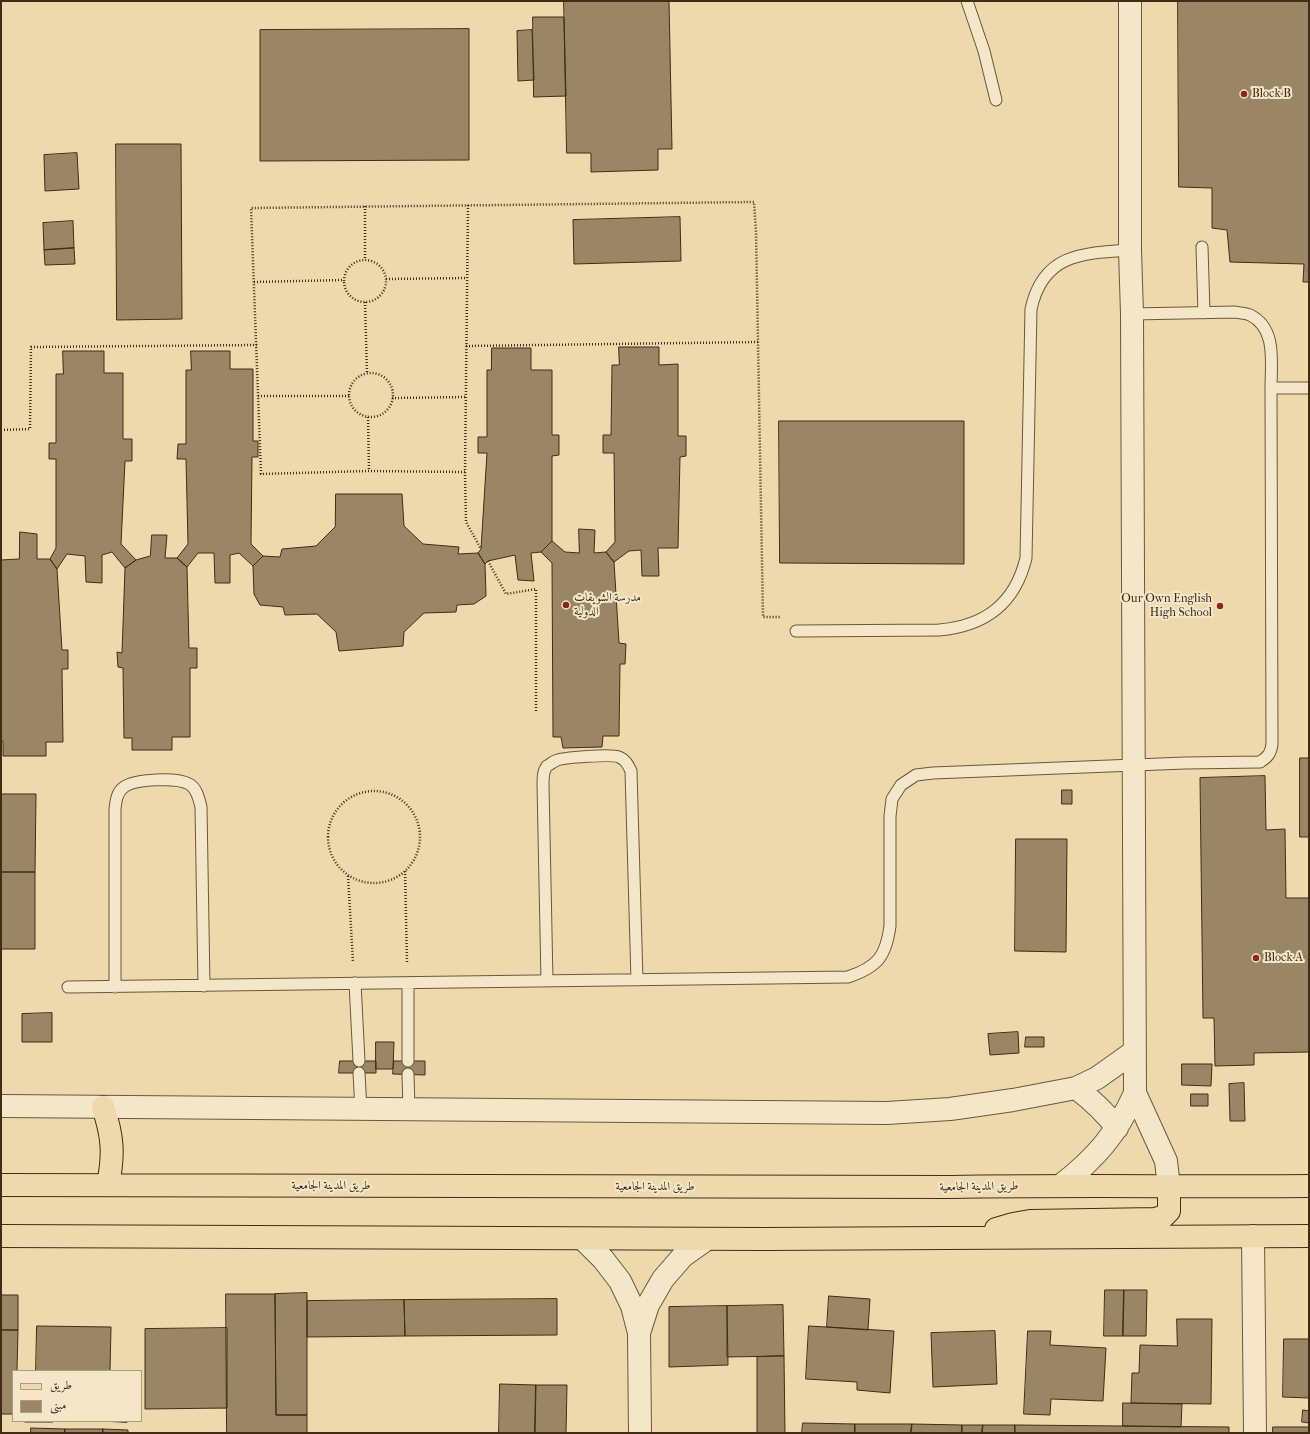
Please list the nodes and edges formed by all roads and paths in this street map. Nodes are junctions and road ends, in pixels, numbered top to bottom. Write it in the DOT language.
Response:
graph roads {
  1 [pos="967,1"];
  2 [pos="1130,1"];
  3 [pos="996,100"];
  4 [pos="468,205"];
  5 [pos="365,206"];
  6 [pos="1202,247"];
  7 [pos="1130,250"];
  8 [pos="365,259"];
  9 [pos="467,278"];
  10 [pos="386,279"];
  11 [pos="343,280"];
  12 [pos="254,282"];
  13 [pos="365,302"];
  14 [pos="1204,312"];
  15 [pos="1132,314"];
  16 [pos="758,342"];
  17 [pos="256,345"];
  18 [pos="466,346"];
  19 [pos="367,374"];
  20 [pos="1271,388"];
  21 [pos="1309,388"];
  22 [pos="258,396"];
  23 [pos="349,396"];
  24 [pos="466,397"];
  25 [pos="392,398"];
  26 [pos="368,417"];
  27 [pos="1,430"];
  28 [pos="369,471"];
  29 [pos="465,472"];
  30 [pos="481,549"];
  31 [pos="488,561"];
  32 [pos="786,617"];
  33 [pos="796,631"];
  34 [pos="536,712"];
  35 [pos="1134,766"];
  36 [pos="405,871"];
  37 [pos="348,875"];
  38 [pos="637,980"];
  39 [pos="548,981"];
  40 [pos="355,983"];
  41 [pos="408,983"];
  42 [pos="115,986"];
  43 [pos="204,986"];
  44 [pos="68,987"];
  45 [pos="1135,1051"];
  46 [pos="359,1061"];
  47 [pos="408,1061"];
  48 [pos="359,1073"];
  49 [pos="408,1074"];
  50 [pos="1076,1088"];
  51 [pos="1135,1093"];
  52 [pos="1,1106"];
  53 [pos="104,1107"];
  54 [pos="361,1110"];
  55 [pos="409,1110"];
  56 [pos="1117,1128"];
  57 [pos="1,1185"];
  58 [pos="108,1185"];
  59 [pos="1060,1186"];
  60 [pos="1309,1186"];
  61 [pos="1169,1187"];
  62 [pos="1,1236"];
  63 [pos="1253,1236"];
  64 [pos="1309,1236"];
  65 [pos="979,1238"];
  66 [pos="583,1239"];
  67 [pos="707,1239"];
  68 [pos="639,1333"];
  69 [pos="640,1433"];
  70 [pos="1255,1433"];
  1 -- 3 [label="lane"];
  2 -- 7 [label="street"];
  4 -- 5 [label="path"];
  4 -- 9 [label="path"];
  4 -- 16 [label="path"];
  5 -- 8 [label="path"];
  5 -- 12 [label="path"];
  6 -- 14 [label="lane"];
  7 -- 15 [label="street"];
  7 -- 33 [label="lane"];
  8 -- 10 [label="path"];
  8 -- 11 [label="path"];
  9 -- 10 [label="path"];
  9 -- 18 [label="path"];
  10 -- 13 [label="path"];
  11 -- 12 [label="path"];
  11 -- 13 [label="path"];
  12 -- 17 [label="path"];
  13 -- 19 [label="path"];
  14 -- 15 [label="lane"];
  14 -- 20 [label="lane"];
  15 -- 35 [label="street"];
  16 -- 18 [label="path"];
  16 -- 32 [label="path"];
  17 -- 22 [label="path"];
  17 -- 27 [label="path"];
  18 -- 24 [label="path"];
  19 -- 23 [label="path"];
  19 -- 25 [label="path"];
  20 -- 21 [label="lane"];
  20 -- 35 [label="lane"];
  22 -- 23 [label="path"];
  22 -- 28 [label="path"];
  23 -- 26 [label="path"];
  24 -- 25 [label="path"];
  24 -- 29 [label="path"];
  25 -- 26 [label="path"];
  26 -- 28 [label="path"];
  28 -- 29 [label="path"];
  29 -- 30 [label="path"];
  31 -- 34 [label="path"];
  35 -- 38 [label="lane"];
  35 -- 45 [label="street"];
  36 -- 37 [label="path"];
  36 -- 37 [label="path"];
  36 -- 41 [label="path"];
  37 -- 40 [label="path"];
  38 -- 39 [label="lane"];
  38 -- 39 [label="lane"];
  39 -- 41 [label="lane"];
  40 -- 41 [label="lane"];
  40 -- 43 [label="lane"];
  40 -- 46 [label="lane"];
  41 -- 47 [label="lane"];
  42 -- 43 [label="lane"];
  42 -- 43 [label="lane"];
  42 -- 44 [label="lane"];
  45 -- 50 [label="street"];
  45 -- 51 [label="street"];
  48 -- 54 [label="lane"];
  49 -- 55 [label="lane"];
  50 -- 55 [label="street"];
  50 -- 56 [label="street"];
  51 -- 56 [label="street"];
  51 -- 61 [label="street"];
  52 -- 53 [label="street"];
  53 -- 54 [label="street"];
  53 -- 58 [label="main road"];
  54 -- 55 [label="street"];
  56 -- 59 [label="street"];
  57 -- 58 [label="main road, طريق المدينة الجامعية"];
  58 -- 59 [label="main road, طريق المدينة الجامعية"];
  59 -- 61 [label="main road, طريق المدينة الجامعية"];
  60 -- 61 [label="main road, طريق المدينة الجامعية"];
  61 -- 65 [label="main road"];
  62 -- 66 [label="main road"];
  63 -- 64 [label="main road"];
  63 -- 65 [label="main road"];
  63 -- 70 [label="street"];
  65 -- 67 [label="main road"];
  66 -- 67 [label="main road"];
  66 -- 68 [label="street"];
  67 -- 68 [label="street"];
  68 -- 69 [label="street"];
}
